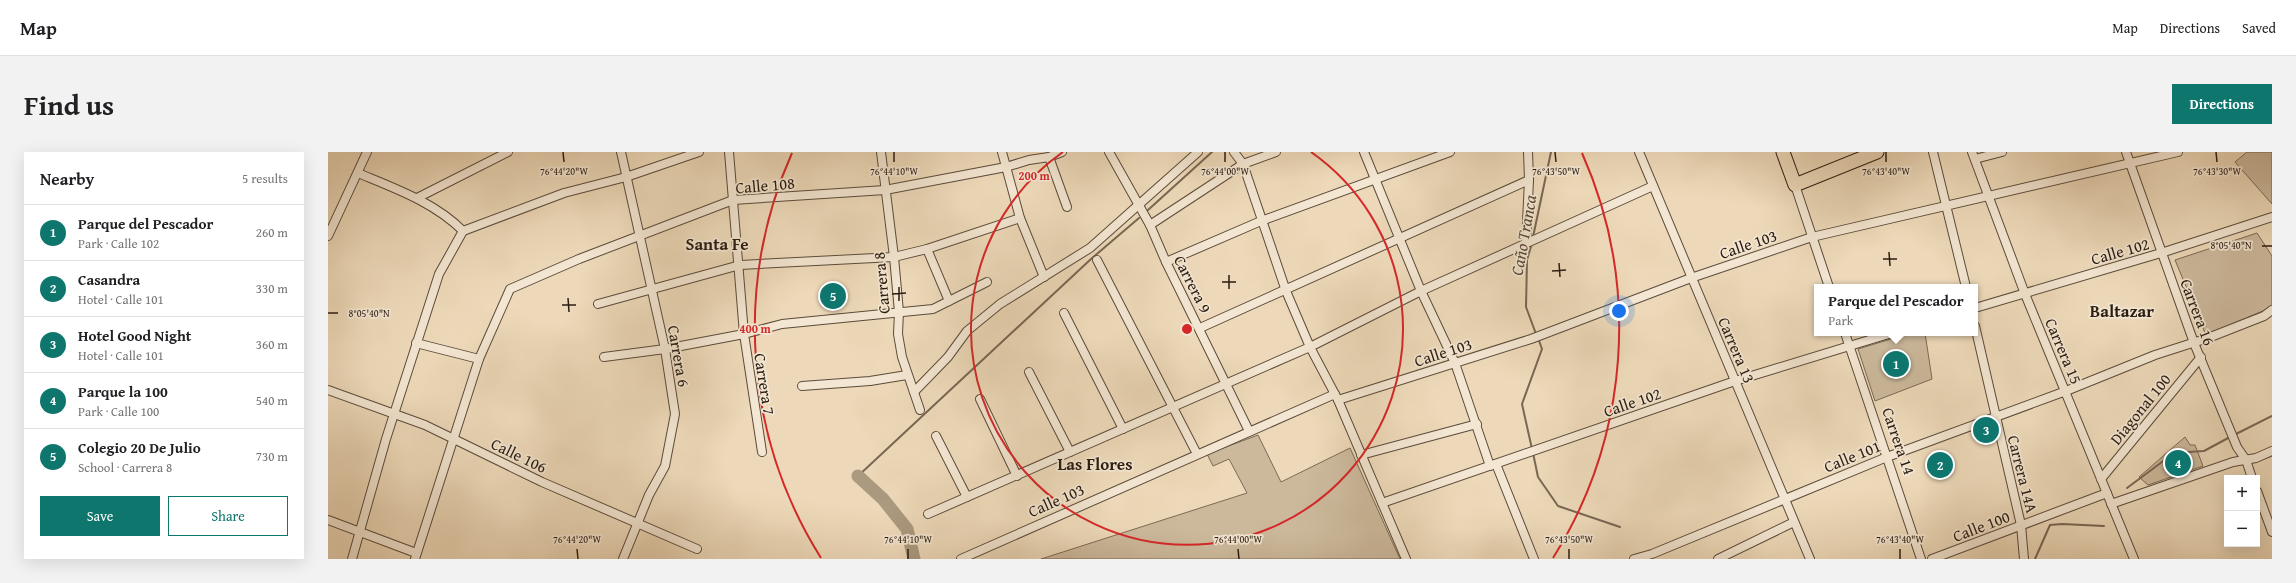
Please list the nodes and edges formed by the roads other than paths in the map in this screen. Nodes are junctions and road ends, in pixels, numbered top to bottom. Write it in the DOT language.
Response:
graph roads {
  1 [pos="367,152"];
  2 [pos="508,152"];
  3 [pos="621,152"];
  4 [pos="699,152"];
  5 [pos="729,152"];
  6 [pos="881,152"];
  7 [pos="1002,152"];
  8 [pos="1062,152"];
  9 [pos="1109,152"];
  10 [pos="1198,152"];
  11 [pos="1234,152"];
  12 [pos="1276,152"];
  13 [pos="1364,152"];
  14 [pos="1450,152"];
  15 [pos="1528,152"];
  16 [pos="1639,152"];
  17 [pos="1783,152"];
  18 [pos="1792,152"];
  19 [pos="1877,152"];
  20 [pos="1933,152"];
  21 [pos="2002,152"];
  22 [pos="2126,152"];
  23 [pos="2178,152"];
  24 [pos="1973,156"];
  25 [pos="1049,158"];
  26 [pos="2130,163"];
  27 [pos="1243,164"];
  28 [pos="1006,167"];
  29 [pos="358,173"];
  30 [pos="626,177"];
  31 [pos="1374,180"];
  32 [pos="1529,180"];
  33 [pos="1798,183"];
  34 [pos="1653,186"];
  35 [pos="885,190"];
  36 [pos="1988,197"];
  37 [pos="418,198"];
  38 [pos="733,200"];
  39 [pos="1947,205"];
  40 [pos="1138,206"];
  41 [pos="1067,208"];
  42 [pos="2272,217"];
  43 [pos="1020,218"];
  44 [pos="1261,221"];
  45 [pos="1150,225"];
  46 [pos="463,231"];
  47 [pos="328,236"];
  48 [pos="639,236"];
  49 [pos="1812,237"];
  50 [pos="1400,239"];
  51 [pos="1527,242"];
  52 [pos="927,249"];
  53 [pos="2161,253"];
  54 [pos="894,257"];
  55 [pos="1097,260"];
  56 [pos="1166,262"];
  57 [pos="740,265"];
  58 [pos="1044,277"];
  59 [pos="1691,278"];
  60 [pos="987,282"];
  61 [pos="1828,284"];
  62 [pos="1965,284"];
  63 [pos="650,288"];
  64 [pos="1286,291"];
  65 [pos="1421,291"];
  66 [pos="2025,294"];
  67 [pos="949,301"];
  68 [pos="598,304"];
  69 [pos="1978,307"];
  70 [pos="2272,310"];
  71 [pos="898,312"];
  72 [pos="1064,313"];
  73 [pos="1200,328"];
  74 [pos="744,334"];
  75 [pos="1846,336"];
  76 [pos="1882,336"];
  77 [pos="1977,336"];
  78 [pos="416,343"];
  79 [pos="2194,343"];
  80 [pos="1849,346"];
  81 [pos="1310,347"];
  82 [pos="665,349"];
  83 [pos="604,357"];
  84 [pos="2200,357"];
  85 [pos="479,359"];
  86 [pos="1455,363"];
  87 [pos="1029,372"];
  88 [pos="907,375"];
  89 [pos="1735,381"];
  90 [pos="1227,384"];
  91 [pos="802,386"];
  92 [pos="328,390"];
  93 [pos="2066,391"];
  94 [pos="914,392"];
  95 [pos="1337,397"];
  96 [pos="980,399"];
  97 [pos="1174,407"];
  98 [pos="920,410"];
  99 [pos="394,414"];
  100 [pos="1995,416"];
  101 [pos="1477,424"];
  102 [pos="1123,429"];
  103 [pos="1249,431"];
  104 [pos="936,436"];
  105 [pos="453,437"];
  106 [pos="2272,451"];
  107 [pos="762,452"];
  108 [pos="1070,452"];
  109 [pos="1197,454"];
  110 [pos="1362,455"];
  111 [pos="1887,456"];
  112 [pos="2246,460"];
  113 [pos="1493,465"];
  114 [pos="2251,475"];
  115 [pos="1017,476"];
  116 [pos="2101,479"];
  117 [pos="2107,493"];
  118 [pos="967,498"];
  119 [pos="1784,498"];
  120 [pos="2260,499"];
  121 [pos="1382,503"];
  122 [pos="2111,504"];
  123 [pos="928,514"];
  124 [pos="328,520"];
  125 [pos="1794,522"];
  126 [pos="637,524"];
  127 [pos="2021,525"];
  128 [pos="360,532"];
  129 [pos="2272,532"];
  130 [pos="697,549"];
  131 [pos="415,556"];
  132 [pos="352,559"];
  133 [pos="623,559"];
  134 [pos="961,559"];
  135 [pos="1406,559"];
  136 [pos="1534,559"];
  137 [pos="1634,559"];
  138 [pos="1718,559"];
  139 [pos="1810,559"];
  140 [pos="1921,559"];
  141 [pos="1932,559"];
  142 [pos="2024,559"];
  143 [pos="2134,559"];
  1 -- 29 [label="street"];
  2 -- 37 [label="street"];
  3 -- 30 [label="street, Carrera 6"];
  4 -- 30 [label="street"];
  5 -- 38 [label="street, Carrera 7"];
  6 -- 35 [label="street, Carrera 8"];
  7 -- 28 [label="street"];
  8 -- 25 [label="street, Calle 108"];
  9 -- 40 [label="street, Carrera 9"];
  10 -- 40 [label="street"];
  11 -- 27 [label="street"];
  12 -- 27 [label="street"];
  13 -- 31 [label="street"];
  14 -- 31 [label="street"];
  15 -- 32 [label="street"];
  16 -- 34 [label="street, Carrera 13"];
  17 -- 33 [label="main road"];
  18 -- 33 [label="main road"];
  19 -- 33 [label="main road"];
  20 -- 39 [label="street"];
  21 -- 24 [label="street"];
  22 -- 26 [label="street, Carrera 16"];
  23 -- 26 [label="street, Calle 103"];
  24 -- 36 [label="street, Carrera 15"];
  25 -- 28 [label="street, Calle 108"];
  25 -- 41 [label="street"];
  26 -- 36 [label="street, Calle 103"];
  26 -- 53 [label="street, Carrera 16"];
  27 -- 44 [label="street"];
  27 -- 45 [label="street"];
  28 -- 35 [label="street, Calle 108"];
  28 -- 43 [label="street"];
  29 -- 37 [label="street"];
  29 -- 47 [label="street"];
  30 -- 46 [label="street"];
  30 -- 48 [label="street, Carrera 6"];
  31 -- 44 [label="street"];
  31 -- 50 [label="street"];
  32 -- 50 [label="street"];
  32 -- 51 [label="street"];
  33 -- 49 [label="street"];
  34 -- 51 [label="street"];
  34 -- 59 [label="street, Carrera 13"];
  35 -- 38 [label="street, Calle 108"];
  35 -- 54 [label="street, Carrera 8"];
  36 -- 39 [label="street, Calle 103"];
  36 -- 66 [label="street, Carrera 15"];
  37 -- 46 [label="street"];
  38 -- 48 [label="street, Calle 108"];
  38 -- 57 [label="street, Carrera 7"];
  39 -- 49 [label="street, Calle 103"];
  39 -- 62 [label="street"];
  40 -- 45 [label="street, Carrera 9"];
  40 -- 58 [label="street"];
  42 -- 53 [label="street, Calle 102"];
  43 -- 52 [label="street"];
  43 -- 58 [label="street"];
  44 -- 56 [label="street"];
  44 -- 64 [label="street"];
  45 -- 56 [label="street, Carrera 9"];
  46 -- 78 [label="street"];
  48 -- 63 [label="street, Carrera 6"];
  48 -- 85 [label="street, Calle 108"];
  49 -- 59 [label="street, Calle 103"];
  49 -- 61 [label="street"];
  50 -- 64 [label="street"];
  50 -- 65 [label="street"];
  51 -- 65 [label="street"];
  52 -- 54 [label="street"];
  52 -- 67 [label="street"];
  53 -- 66 [label="street, Calle 102"];
  53 -- 79 [label="street, Carrera 16"];
  54 -- 57 [label="street"];
  54 -- 71 [label="street, Carrera 8"];
  55 -- 97 [label="street"];
  56 -- 73 [label="street, Carrera 9"];
  57 -- 63 [label="street"];
  57 -- 74 [label="street, Carrera 7"];
  58 -- 94 [label="street"];
  59 -- 86 [label="street, Calle 103"];
  59 -- 89 [label="street, Carrera 13"];
  60 -- 67 [label="street"];
  63 -- 68 [label="street"];
  63 -- 82 [label="street, Carrera 6"];
  64 -- 73 [label="street"];
  64 -- 81 [label="street"];
  65 -- 81 [label="street"];
  65 -- 86 [label="street"];
  66 -- 69 [label="street, Calle 102"];
  66 -- 93 [label="street, Carrera 15"];
  67 -- 71 [label="street"];
  70 -- 79 [label="street, Calle 101"];
  71 -- 74 [label="street"];
  71 -- 88 [label="street, Carrera 8"];
  72 -- 102 [label="street"];
  73 -- 90 [label="street, Carrera 9"];
  74 -- 82 [label="street"];
  74 -- 107 [label="street, Carrera 7"];
  75 -- 80 [label="street, Carrera 14"];
  76 -- 80 [label="street, Calle 102"];
  77 -- 100 [label="street, Carrera 14A"];
  78 -- 85 [label="street"];
  78 -- 99 [label="street"];
  79 -- 84 [label="street, Carrera 16"];
  79 -- 93 [label="street, Calle 101"];
  80 -- 89 [label="street, Calle 102"];
  80 -- 111 [label="street, Carrera 14"];
  81 -- 90 [label="street"];
  81 -- 95 [label="street"];
  82 -- 83 [label="street"];
  82 -- 126 [label="street, Carrera 6"];
  84 -- 112 [label="street, Carrera 16"];
  84 -- 116 [label="street, Diagonal 100"];
  85 -- 105 [label="street, Calle 108"];
  86 -- 95 [label="street, Calle 103"];
  86 -- 101 [label="street"];
  87 -- 108 [label="street"];
  88 -- 91 [label="street"];
  88 -- 94 [label="street, Carrera 8"];
  89 -- 113 [label="street, Calle 102"];
  89 -- 119 [label="street, Carrera 13"];
  90 -- 97 [label="street"];
  90 -- 103 [label="street, Carrera 9"];
  92 -- 99 [label="street, Calle 106"];
  93 -- 100 [label="street, Calle 101"];
  93 -- 116 [label="street, Carrera 15"];
  94 -- 98 [label="street, Carrera 8"];
  95 -- 103 [label="street, Calle 103"];
  95 -- 110 [label="street"];
  96 -- 115 [label="street"];
  97 -- 102 [label="street"];
  97 -- 109 [label="street"];
  99 -- 105 [label="street, Calle 106"];
  99 -- 128 [label="street"];
  100 -- 111 [label="street, Calle 101"];
  100 -- 127 [label="street, Carrera 14A"];
  101 -- 110 [label="street"];
  101 -- 113 [label="street"];
  102 -- 108 [label="street"];
  103 -- 109 [label="street, Calle 103"];
  104 -- 118 [label="street"];
  105 -- 126 [label="street, Calle 106"];
  105 -- 131 [label="street, Calle 108"];
  106 -- 112 [label="street"];
  108 -- 115 [label="street"];
  109 -- 134 [label="street, Calle 103"];
  110 -- 121 [label="street"];
  111 -- 119 [label="street, Calle 101"];
  111 -- 140 [label="street, Carrera 14"];
  112 -- 114 [label="street, Carrera 16"];
  112 -- 122 [label="street"];
  113 -- 121 [label="street, Calle 102"];
  113 -- 136 [label="street"];
  115 -- 118 [label="street"];
  116 -- 117 [label="street, Carrera 15"];
  117 -- 122 [label="street, Carrera 15"];
  117 -- 127 [label="street, Calle 100"];
  118 -- 123 [label="street"];
  119 -- 125 [label="street, Carrera 13"];
  119 -- 137 [label="street, Calle 101"];
  120 -- 129 [label="street"];
  121 -- 135 [label="street"];
  122 -- 143 [label="street, Carrera 15"];
  124 -- 128 [label="street"];
  125 -- 138 [label="street"];
  125 -- 139 [label="street, Carrera 13"];
  126 -- 130 [label="street, Calle 106"];
  126 -- 133 [label="street, Carrera 6"];
  127 -- 141 [label="street, Calle 100"];
  127 -- 142 [label="street, Carrera 14A"];
  128 -- 131 [label="street"];
  128 -- 132 [label="street"];
}
